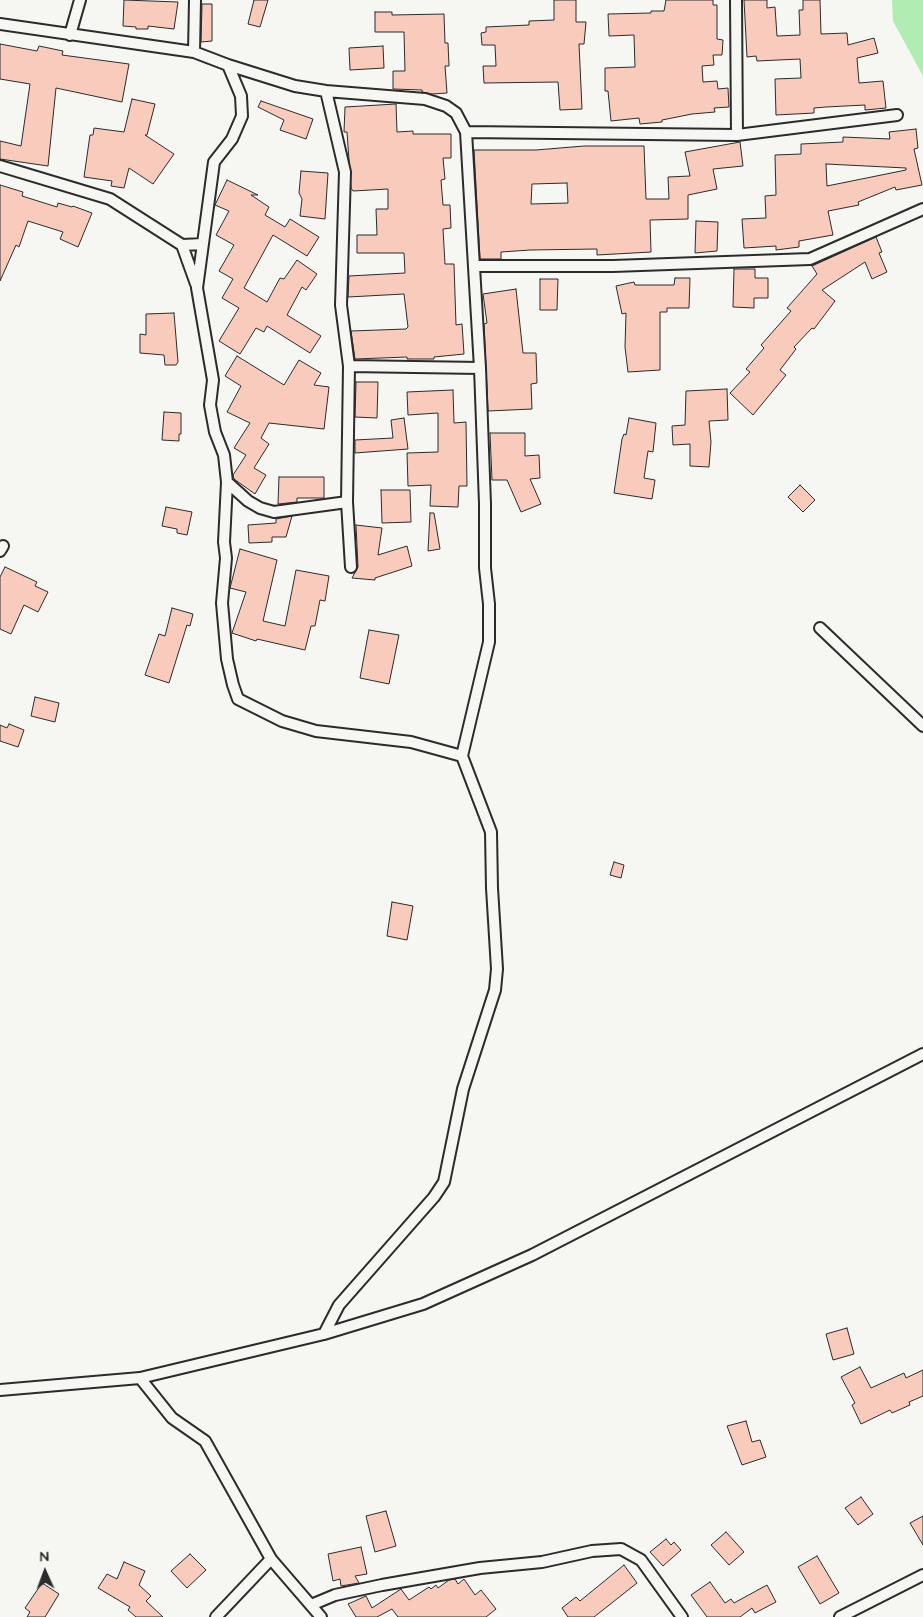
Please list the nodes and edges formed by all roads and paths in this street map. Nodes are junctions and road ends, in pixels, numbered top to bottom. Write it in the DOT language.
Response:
graph roads {
  1 [pos="80,0"];
  2 [pos="195,0"];
  3 [pos="736,0"];
  4 [pos="0,24"];
  5 [pos="70,35"];
  6 [pos="194,52"];
  7 [pos="228,65"];
  8 [pos="326,91"];
  9 [pos="897,115"];
  10 [pos="466,132"];
  11 [pos="737,135"];
  12 [pos="0,166"];
  13 [pos="923,209"];
  14 [pos="203,244"];
  15 [pos="182,245"];
  16 [pos="474,266"];
  17 [pos="197,288"];
  18 [pos="349,366"];
  19 [pos="480,368"];
  20 [pos="226,482"];
  21 [pos="347,502"];
  22 [pos="351,567"];
  23 [pos="820,628"];
  24 [pos="923,726"];
  25 [pos="462,756"];
  26 [pos="923,1054"];
  27 [pos="324,1334"];
  28 [pos="140,1378"];
  29 [pos="0,1390"];
  30 [pos="271,1559"];
  31 [pos="923,1575"];
  32 [pos="311,1605"];
  33 [pos="216,1617"];
  34 [pos="321,1617"];
  35 [pos="682,1617"];
  36 [pos="840,1617"];
  1 -- 5 [label="street"];
  2 -- 6 [label="street"];
  3 -- 11 [label="street"];
  4 -- 5 [label="street"];
  5 -- 6 [label="street"];
  6 -- 7 [label="street"];
  7 -- 8 [label="street"];
  7 -- 14 [label="street"];
  8 -- 10 [label="street"];
  8 -- 18 [label="street"];
  9 -- 11 [label="street"];
  10 -- 11 [label="street"];
  10 -- 16 [label="street"];
  12 -- 15 [label="street"];
  13 -- 16 [label="street"];
  14 -- 15 [label="street"];
  14 -- 17 [label="street"];
  15 -- 17 [label="street"];
  16 -- 19 [label="street"];
  17 -- 20 [label="street"];
  18 -- 19 [label="street"];
  18 -- 21 [label="street"];
  19 -- 25 [label="street"];
  20 -- 21 [label="street"];
  20 -- 25 [label="street"];
  21 -- 22 [label="street"];
  23 -- 24 [label="street"];
  25 -- 27 [label="street"];
  26 -- 27 [label="street"];
  27 -- 28 [label="street"];
  28 -- 29 [label="street"];
  28 -- 30 [label="street"];
  30 -- 32 [label="street"];
  30 -- 33 [label="street"];
  31 -- 36 [label="street"];
  32 -- 34 [label="street"];
  32 -- 35 [label="street"];
}
